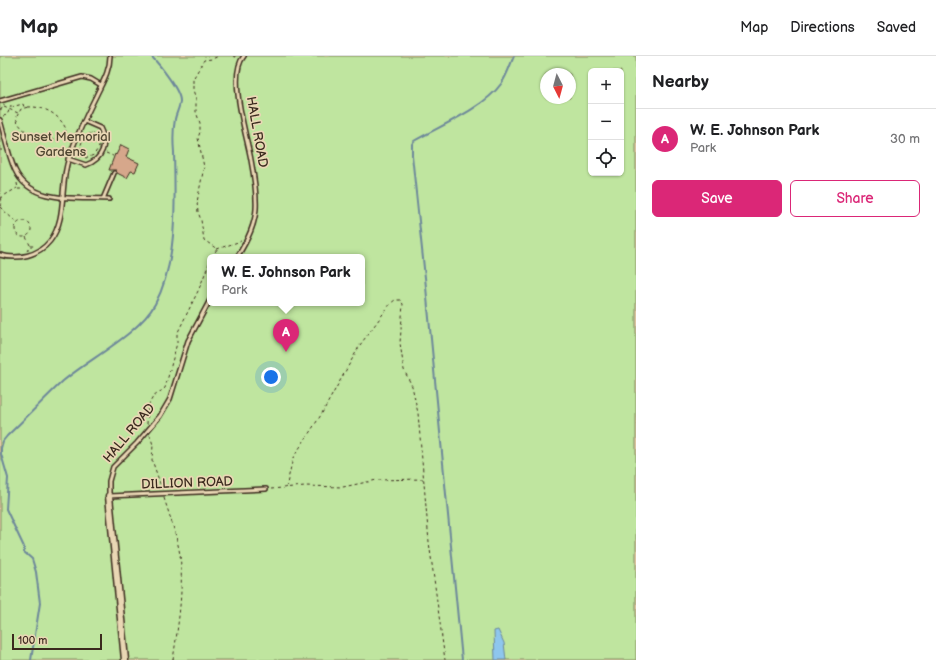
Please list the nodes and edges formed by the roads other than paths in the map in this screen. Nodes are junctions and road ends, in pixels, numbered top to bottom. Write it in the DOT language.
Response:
graph roads {
  1 [pos="110,56"];
  2 [pos="244,56"];
  3 [pos="101,85"];
  4 [pos="1,101"];
  5 [pos="0,120"];
  6 [pos="84,121"];
  7 [pos="68,159"];
  8 [pos="114,173"];
  9 [pos="61,197"];
  10 [pos="103,199"];
  11 [pos="109,199"];
  12 [pos="33,253"];
  13 [pos="240,254"];
  14 [pos="0,255"];
  15 [pos="36,258"];
  16 [pos="207,306"];
  17 [pos="266,489"];
  18 [pos="109,496"];
  19 [pos="125,660"];
  1 -- 3 [label="lane"];
  2 -- 13 [label="lane, HALL ROAD"];
  3 -- 4 [label="lane"];
  3 -- 6 [label="lane"];
  5 -- 9 [label="lane"];
  6 -- 7 [label="lane"];
  6 -- 7 [label="lane"];
  7 -- 9 [label="lane"];
  8 -- 10 [label="lane"];
  9 -- 10 [label="lane"];
  9 -- 12 [label="lane"];
  10 -- 11 [label="lane"];
  12 -- 14 [label="lane"];
  12 -- 15 [label="lane"];
  16 -- 18 [label="lane, HALL ROAD"];
  17 -- 18 [label="lane, DILLION ROAD"];
  18 -- 19 [label="street, HALL ROAD"];
}
